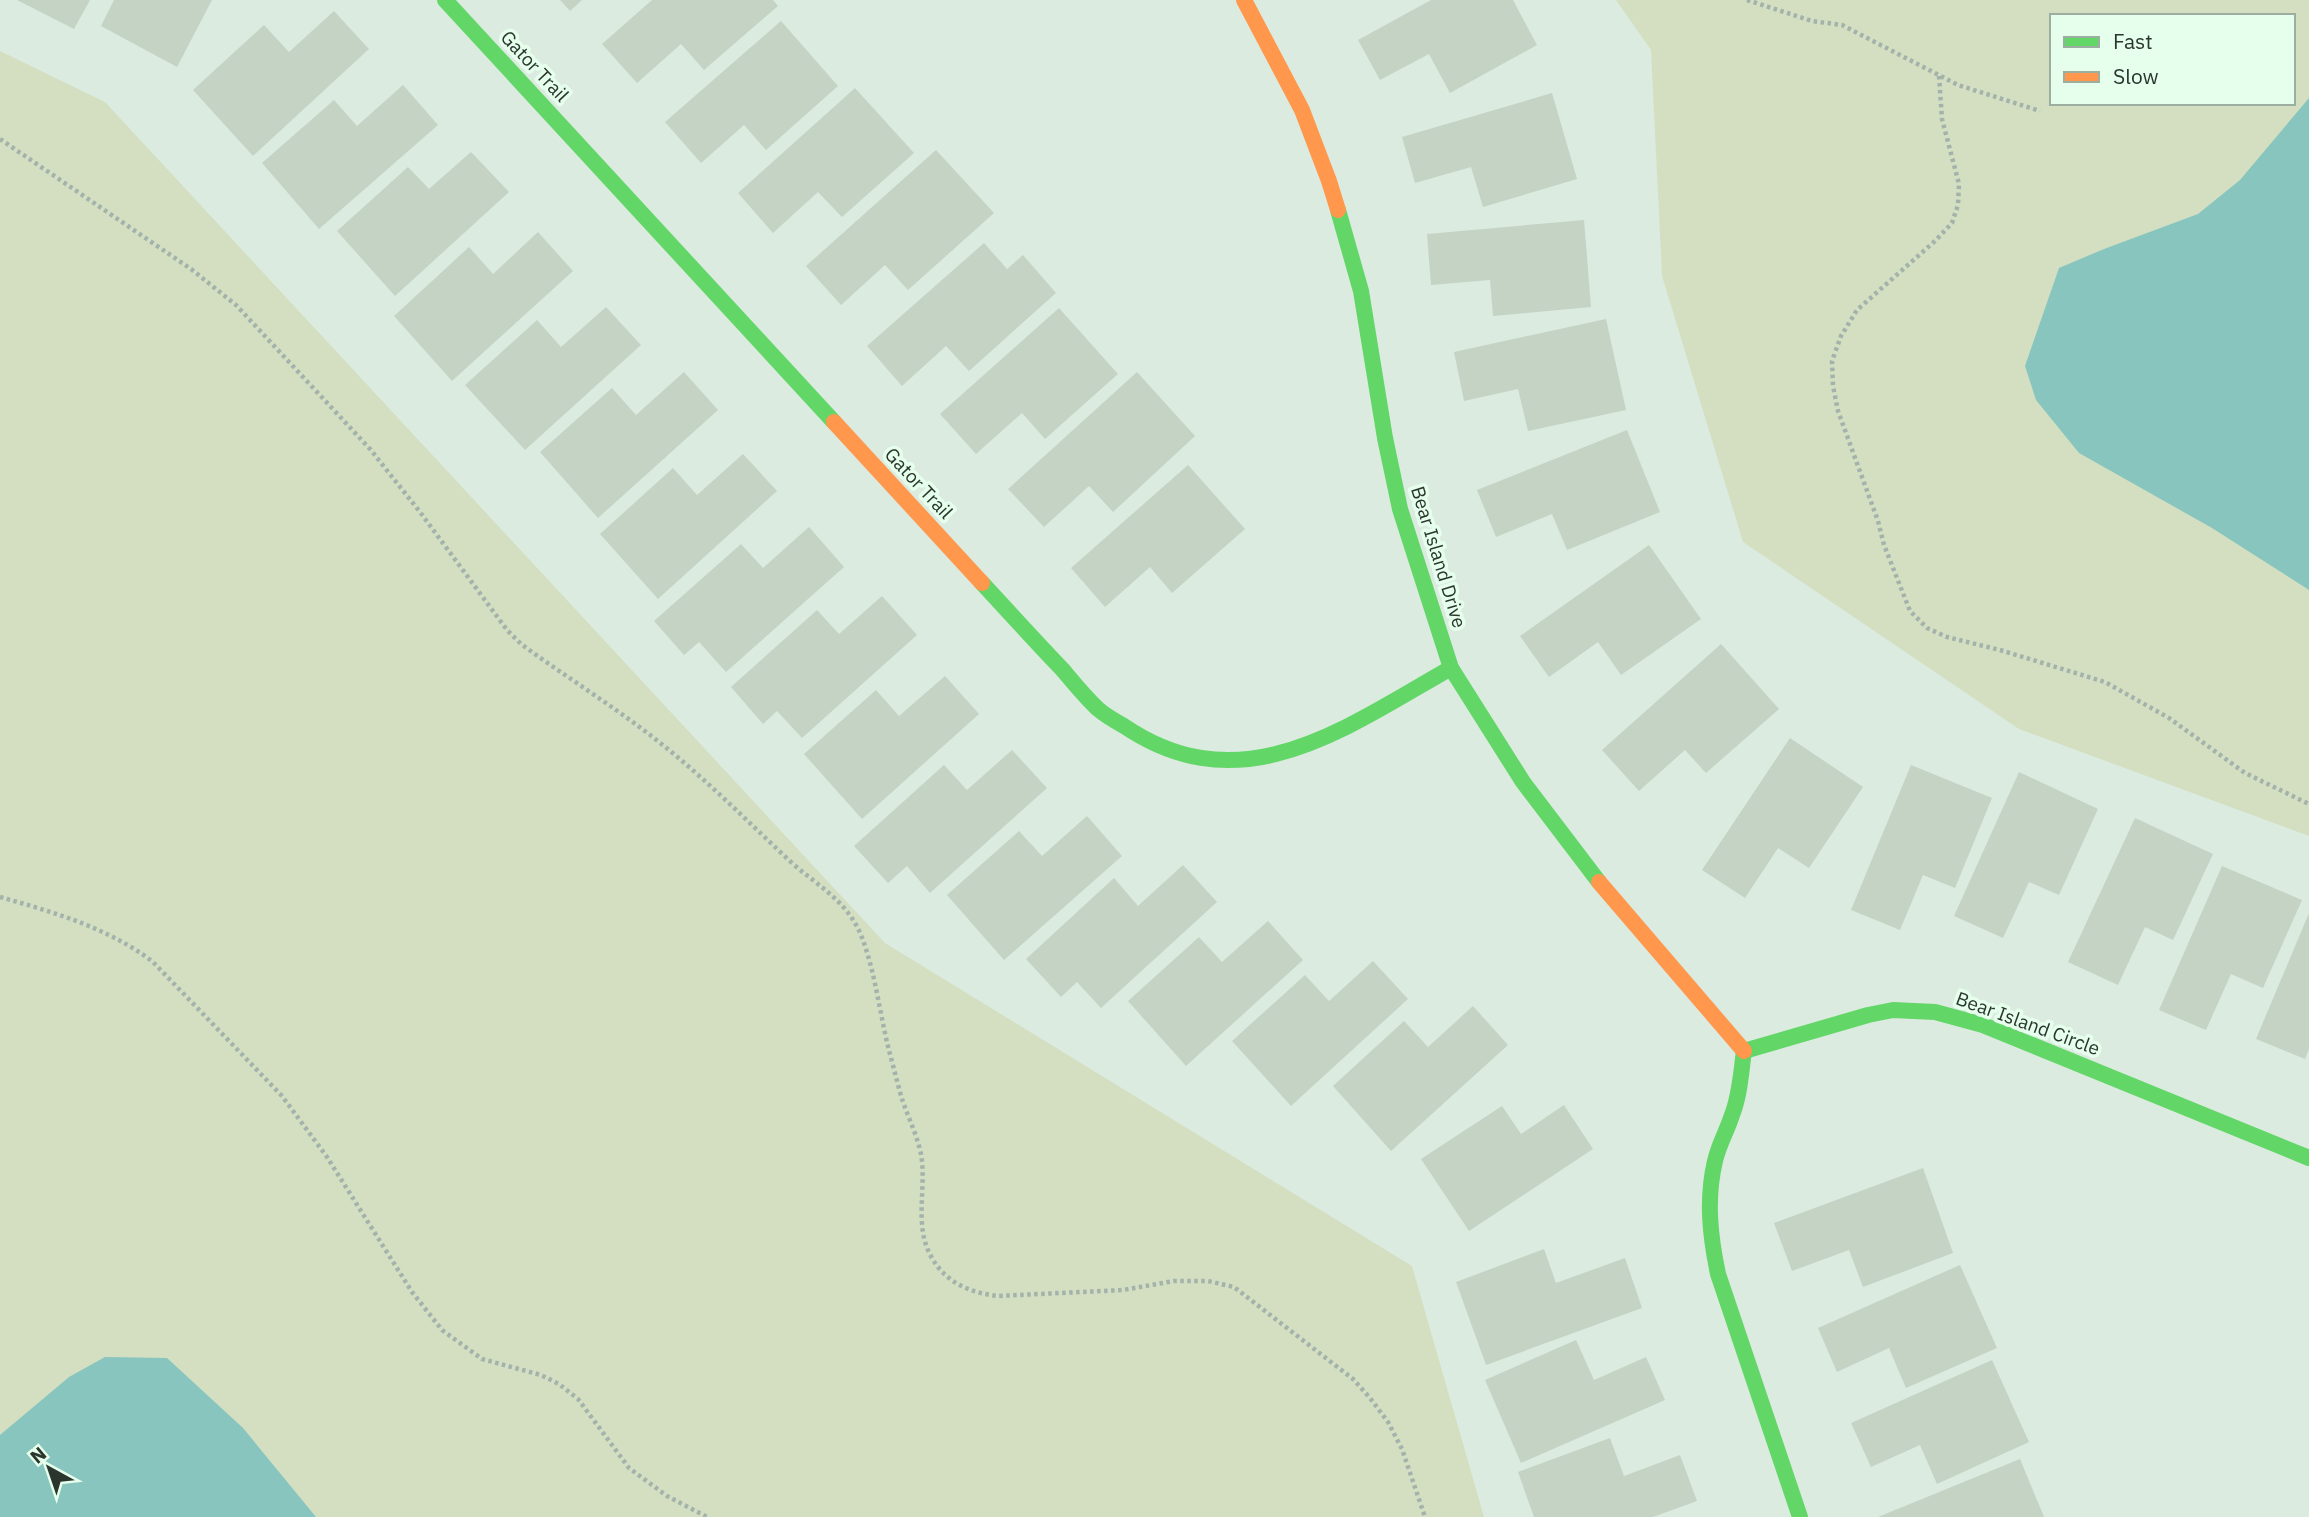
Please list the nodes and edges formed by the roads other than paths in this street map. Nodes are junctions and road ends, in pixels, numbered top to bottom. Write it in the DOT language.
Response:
graph roads {
  1 [pos="445,0"];
  2 [pos="1244,0"];
  3 [pos="1451,668"];
  4 [pos="1745,1051"];
  5 [pos="2309,1158"];
  6 [pos="1800,1517"];
  1 -- 3 [label="street, Gator Trail"];
  2 -- 3 [label="street, Bear Island Drive"];
  3 -- 4 [label="street, Bear Island Drive"];
  4 -- 5 [label="street, Bear Island Circle"];
  4 -- 6 [label="street"];
}
